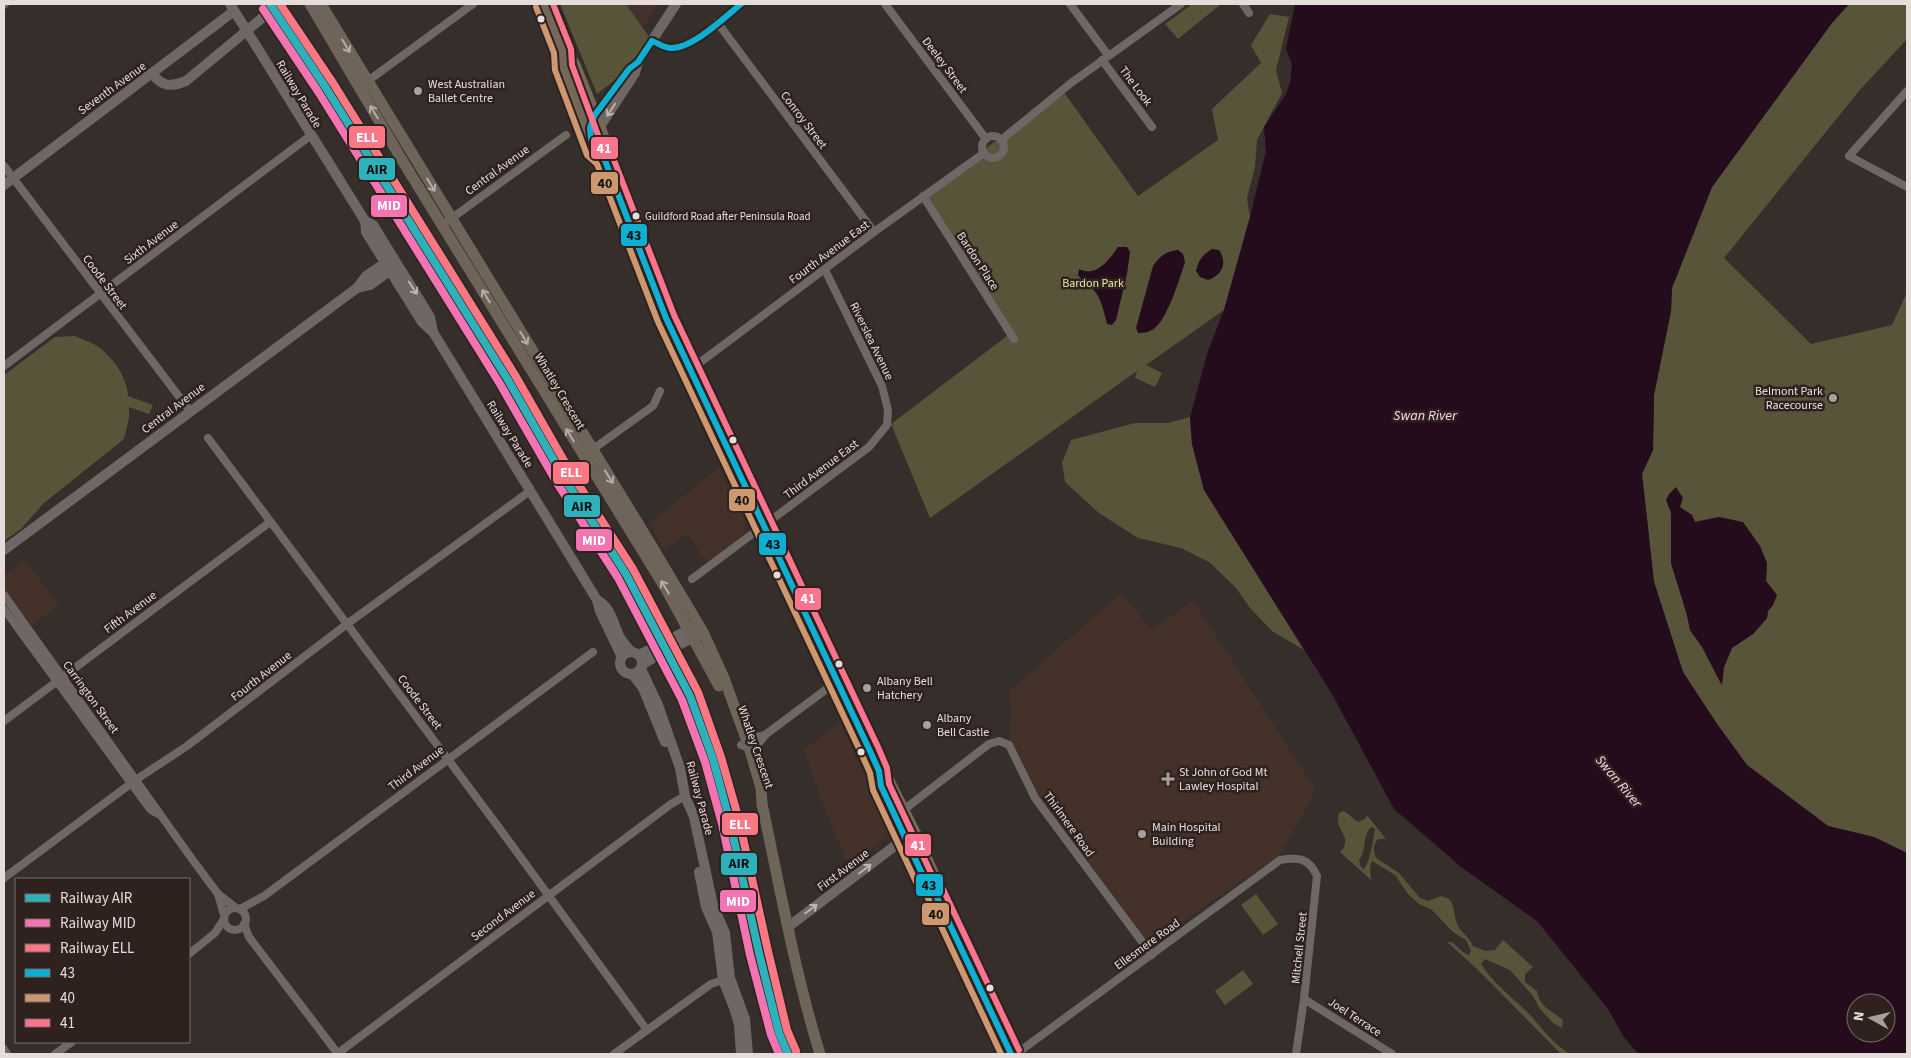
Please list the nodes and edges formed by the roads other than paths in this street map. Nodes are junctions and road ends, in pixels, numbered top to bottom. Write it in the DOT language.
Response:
graph roads {
  1 [pos="279,4"];
  2 [pos="310,4"];
  3 [pos="321,4"];
  4 [pos="473,4"];
  5 [pos="544,4"];
  6 [pos="676,4"];
  7 [pos="741,4"];
  8 [pos="885,4"];
  9 [pos="1070,4"];
  10 [pos="1181,4"];
  11 [pos="1243,4"];
  12 [pos="232,8"];
  13 [pos="1249,12"];
  14 [pos="717,22"];
  15 [pos="652,41"];
  16 [pos="563,51"];
  17 [pos="1105,57"];
  18 [pos="152,74"];
  19 [pos="363,84"];
  20 [pos="1907,91"];
  21 [pos="1152,126"];
  22 [pos="594,127"];
  23 [pos="566,135"];
  24 [pos="310,136"];
  25 [pos="986,139"];
  26 [pos="1001,140"];
  27 [pos="984,153"];
  28 [pos="4,166"];
  29 [pos="12,177"];
  30 [pos="4,184"];
  31 [pos="1907,187"];
  32 [pos="922,196"];
  33 [pos="447,222"];
  34 [pos="874,232"];
  35 [pos="392,264"];
  36 [pos="825,270"];
  37 [pos="100,294"];
  38 [pos="1014,338"];
  39 [pos="4,366"];
  40 [pos="690,370"];
  41 [pos="660,391"];
  42 [pos="190,411"];
  43 [pos="887,425"];
  44 [pos="208,438"];
  45 [pos="588,453"];
  46 [pos="530,491"];
  47 [pos="270,522"];
  48 [pos="763,526"];
  49 [pos="4,550"];
  50 [pos="692,579"];
  51 [pos="4,595"];
  52 [pos="4,609"];
  53 [pos="347,624"];
  54 [pos="692,633"];
  55 [pos="593,652"];
  56 [pos="634,662"];
  57 [pos="60,679"];
  58 [pos="836,682"];
  59 [pos="4,721"];
  60 [pos="765,735"];
  61 [pos="745,742"];
  62 [pos="448,759"];
  63 [pos="134,781"];
  64 [pos="682,798"];
  65 [pos="895,806"];
  66 [pos="910,838"];
  67 [pos="1292,858"];
  68 [pos="4,878"];
  69 [pos="218,894"];
  70 [pos="548,896"];
  71 [pos="241,914"];
  72 [pos="224,917"];
  73 [pos="788,927"];
  74 [pos="232,929"];
  75 [pos="214,932"];
  76 [pos="250,937"];
  77 [pos="190,953"];
  78 [pos="1152,955"];
  79 [pos="727,979"];
  80 [pos="1304,999"];
  81 [pos="647,1030"];
  82 [pos="71,1043"];
  83 [pos="4,1049"];
  84 [pos="8,1054"];
  85 [pos="56,1054"];
  86 [pos="338,1054"];
  87 [pos="614,1054"];
  88 [pos="741,1054"];
  89 [pos="748,1054"];
  90 [pos="820,1054"];
  91 [pos="1011,1054"];
  92 [pos="1016,1054"];
  93 [pos="1296,1054"];
  94 [pos="1392,1054"];
  1 -- 18 [label="main road"];
  2 -- 19 [label="main road, Whatley Crescent"];
  3 -- 19 [label="main road, Whatley Crescent, one-way"];
  4 -- 19 [label="street"];
  5 -- 16 [label="highway"];
  6 -- 15 [label="main road"];
  7 -- 14 [label="street"];
  8 -- 25 [label="street, Deeley Street"];
  9 -- 17 [label="street, The Look"];
  10 -- 17 [label="street"];
  11 -- 13 [label="street"];
  12 -- 18 [label="main road, Seventh Avenue"];
  12 -- 24 [label="main road, Railway Parade"];
  14 -- 15 [label="street"];
  14 -- 34 [label="street, Conroy Street"];
  15 -- 22 [label="main road"];
  16 -- 22 [label="highway"];
  16 -- 22 [label="highway"];
  17 -- 21 [label="street, The Look"];
  17 -- 26 [label="street"];
  18 -- 29 [label="main road, Seventh Avenue"];
  19 -- 33 [label="main road, Whatley Crescent"];
  20 -- 31 [label="street"];
  22 -- 40 [label="highway"];
  23 -- 33 [label="street, Central Avenue"];
  24 -- 35 [label="main road, Railway Parade"];
  24 -- 37 [label="street, Sixth Avenue"];
  25 -- 26 [label="street"];
  25 -- 27 [label="street"];
  26 -- 27 [label="street"];
  27 -- 32 [label="street, Fourth Avenue East"];
  28 -- 29 [label="street, Coode Street"];
  29 -- 30 [label="main road, Seventh Avenue"];
  29 -- 37 [label="street, Coode Street"];
  32 -- 34 [label="street, Fourth Avenue East"];
  32 -- 38 [label="street, Bardon Place"];
  33 -- 45 [label="main road, Whatley Crescent"];
  34 -- 36 [label="street, Fourth Avenue East"];
  35 -- 42 [label="main road, Central Avenue"];
  35 -- 46 [label="main road, Railway Parade"];
  36 -- 40 [label="street, Fourth Avenue East"];
  36 -- 43 [label="street, Riverslea Avenue"];
  37 -- 39 [label="street, Sixth Avenue"];
  37 -- 42 [label="street, Coode Street"];
  40 -- 48 [label="highway"];
  41 -- 45 [label="street"];
  42 -- 49 [label="main road, Central Avenue"];
  43 -- 48 [label="street, Third Avenue East"];
  44 -- 47 [label="street, Coode Street"];
  45 -- 54 [label="main road, Whatley Crescent"];
  46 -- 53 [label="street, Fourth Avenue"];
  46 -- 56 [label="main road, Railway Parade"];
  47 -- 53 [label="street, Coode Street"];
  47 -- 57 [label="street, Fifth Avenue"];
  48 -- 50 [label="street, Third Avenue East"];
  48 -- 58 [label="highway"];
  51 -- 57 [label="street, Carrington Street"];
  52 -- 57 [label="street, Carrington Street"];
  53 -- 62 [label="street, Coode Street"];
  53 -- 63 [label="street, Fourth Avenue"];
  54 -- 56 [label="main road"];
  54 -- 61 [label="main road, Whatley Crescent"];
  55 -- 62 [label="street, Third Avenue"];
  56 -- 64 [label="main road, Railway Parade"];
  57 -- 59 [label="street, Fifth Avenue"];
  57 -- 63 [label="street, Carrington Street"];
  58 -- 60 [label="street"];
  58 -- 65 [label="highway"];
  60 -- 61 [label="street"];
  60 -- 61 [label="street"];
  61 -- 73 [label="main road, Whatley Crescent"];
  62 -- 70 [label="street, Coode Street"];
  62 -- 71 [label="street, Third Avenue"];
  63 -- 68 [label="street, Fourth Avenue"];
  63 -- 69 [label="street, Carrington Street"];
  64 -- 70 [label="street, Second Avenue"];
  64 -- 79 [label="main road, Railway Parade"];
  65 -- 66 [label="highway"];
  65 -- 78 [label="street, Thirlmere Road"];
  73 -- 66 [label="main road, First Avenue, one-way"];
  66 -- 91 [label="highway"];
  67 -- 78 [label="street, Ellesmere Road"];
  67 -- 80 [label="street, Mitchell Street"];
  69 -- 71 [label="street, Carrington Street"];
  69 -- 72 [label="street, Carrington Street"];
  70 -- 81 [label="street, Coode Street"];
  70 -- 86 [label="street, Second Avenue"];
  71 -- 72 [label="street"];
  71 -- 74 [label="street"];
  71 -- 76 [label="street, Carrington Street"];
  72 -- 74 [label="street, Carrington Street"];
  72 -- 75 [label="street"];
  73 -- 90 [label="main road, Whatley Crescent"];
  74 -- 75 [label="street"];
  74 -- 76 [label="street, Carrington Street"];
  75 -- 77 [label="street"];
  76 -- 86 [label="street, Carrington Street"];
  78 -- 92 [label="street, Ellesmere Road"];
  79 -- 81 [label="street"];
  79 -- 88 [label="main road, Railway Parade"];
  79 -- 89 [label="main road, Railway Parade"];
  80 -- 93 [label="street, Mitchell Street"];
  80 -- 94 [label="street, Joel Terrace"];
  81 -- 87 [label="street"];
  82 -- 85 [label="street"];
  83 -- 84 [label="street"];
}
